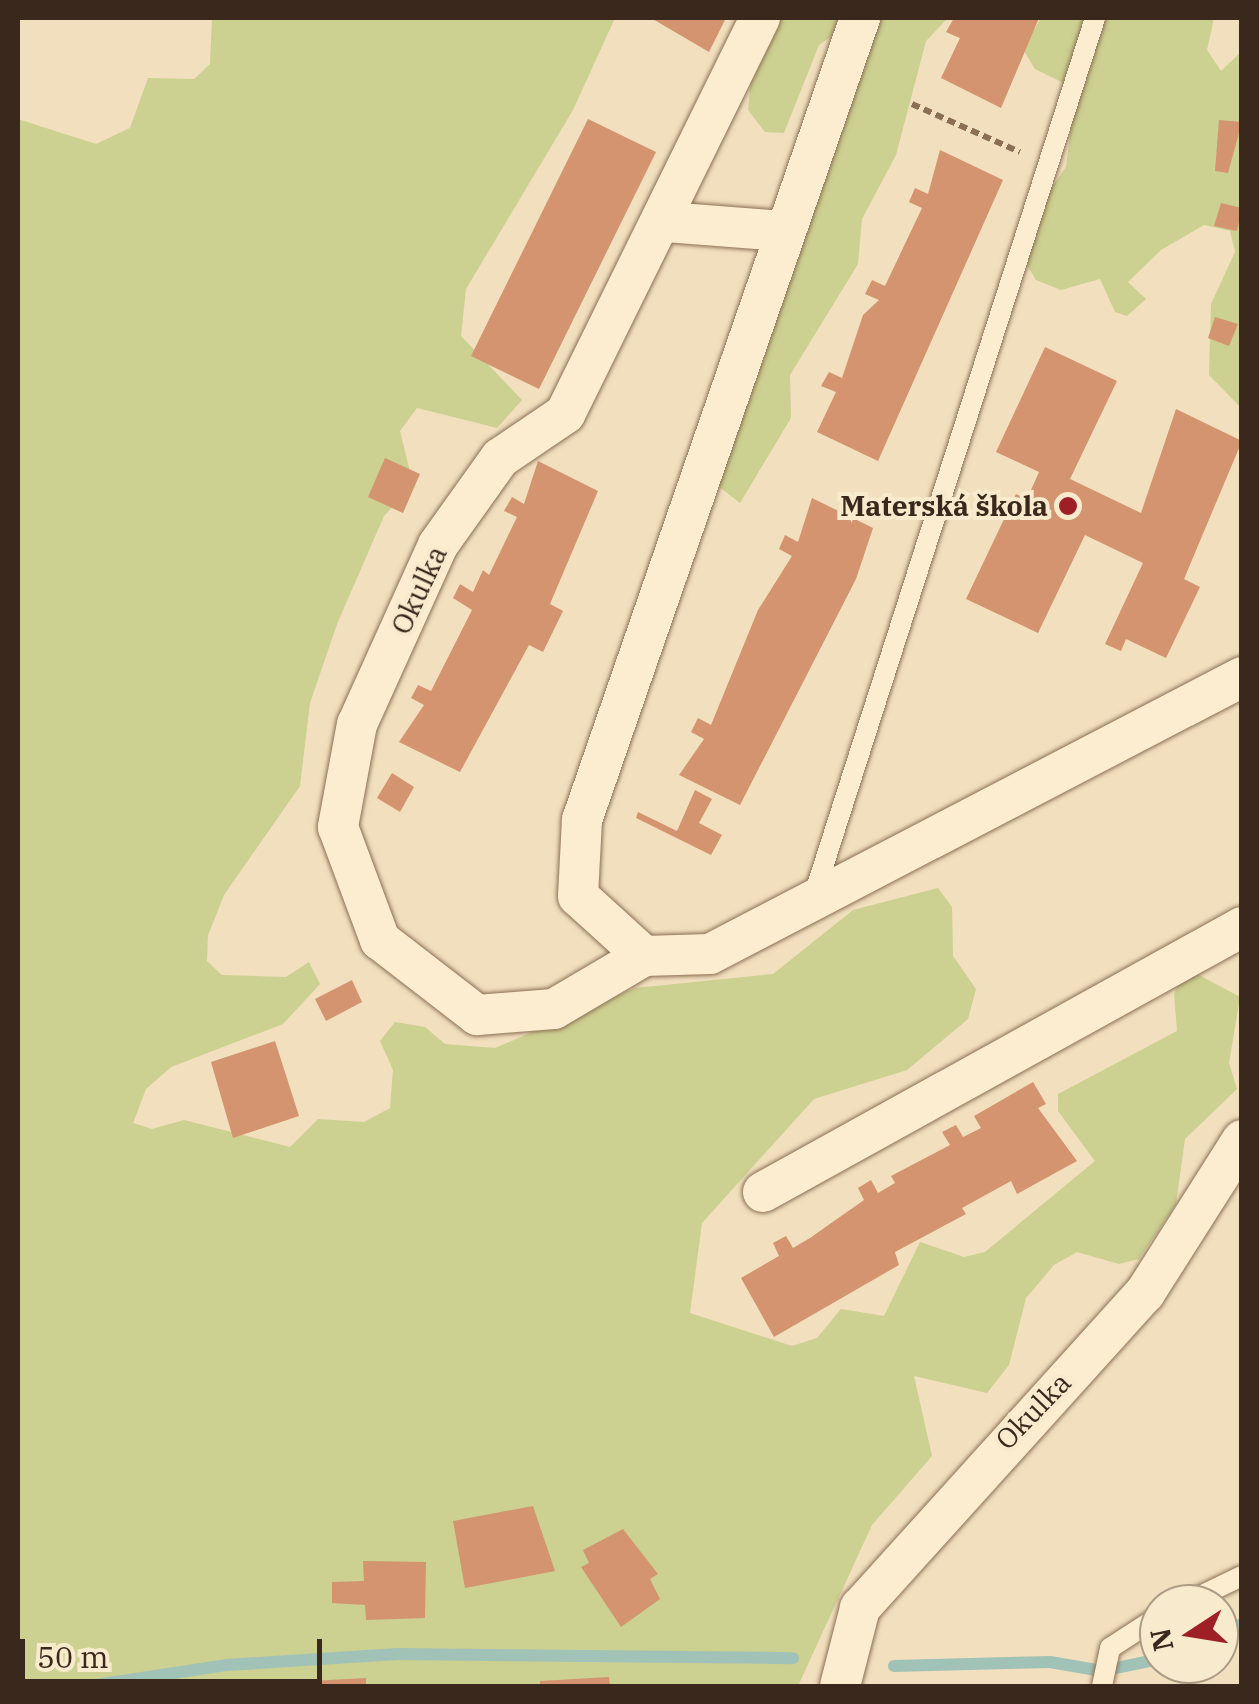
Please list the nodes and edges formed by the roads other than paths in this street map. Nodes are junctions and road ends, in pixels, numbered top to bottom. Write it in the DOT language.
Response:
graph roads {
  1 [pos="760,18"];
  2 [pos="860,18"];
  3 [pos="1094,18"];
  4 [pos="666,222"];
  5 [pos="783,230"];
  6 [pos="1242,677"];
  7 [pos="812,902"];
  8 [pos="1236,935"];
  9 [pos="644,956"];
  10 [pos="1242,1140"];
  11 [pos="763,1192"];
  12 [pos="1139,1629"];
  13 [pos="840,1685"];
  14 [pos="1102,1686"];
  1 -- 4 [label="street, Okulka"];
  2 -- 5 [label="street"];
  3 -- 7 [label="lane"];
  4 -- 5 [label="street"];
  4 -- 9 [label="street, Okulka"];
  5 -- 9 [label="street"];
  6 -- 7 [label="street, Okulka"];
  7 -- 9 [label="street, Okulka"];
  8 -- 11 [label="street"];
  10 -- 13 [label="street, Okulka"];
  12 -- 14 [label="lane"];
}
